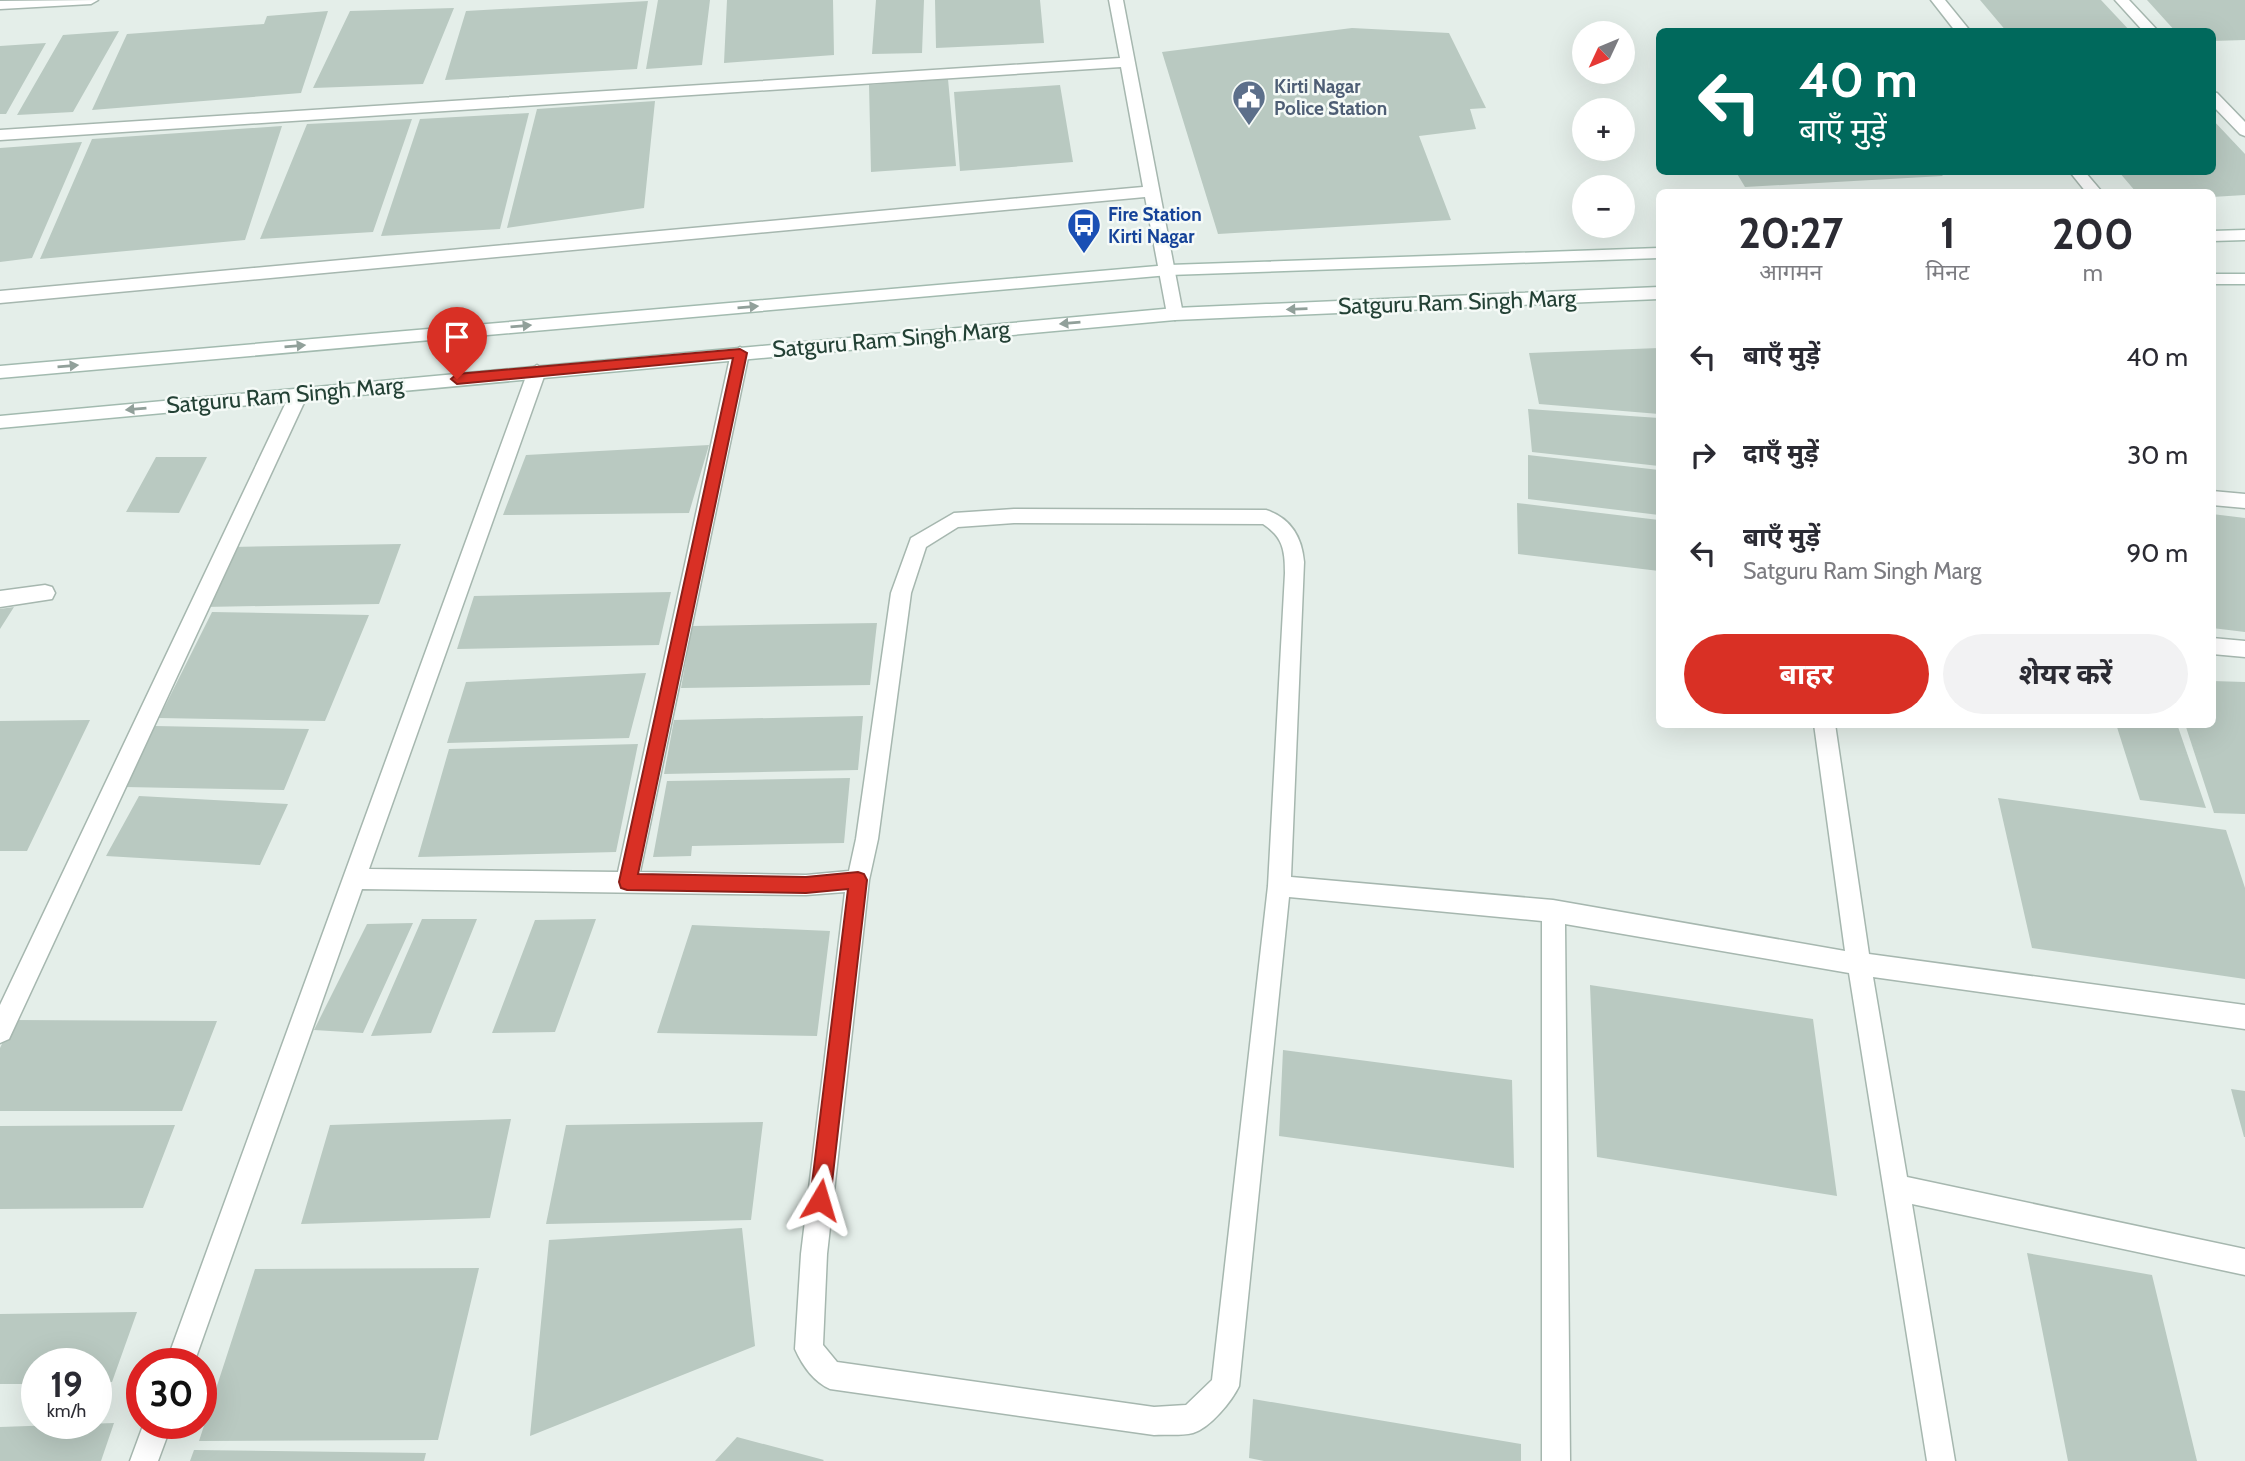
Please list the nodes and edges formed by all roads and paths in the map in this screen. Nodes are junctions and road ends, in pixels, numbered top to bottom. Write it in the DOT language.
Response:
graph roads {
  1 [pos="91,0"];
  2 [pos="1116,0"];
  3 [pos="1938,0"];
  4 [pos="2122,0"];
  5 [pos="0,5"];
  6 [pos="1961,28"];
  7 [pos="2148,28"];
  8 [pos="1126,62"];
  9 [pos="2216,100"];
  10 [pos="2245,131"];
  11 [pos="0,135"];
  12 [pos="2080,175"];
  13 [pos="2091,189"];
  14 [pos="1152,191"];
  15 [pos="2245,235"];
  16 [pos="2216,236"];
  17 [pos="1656,253"];
  18 [pos="1169,270"];
  19 [pos="2216,279"];
  20 [pos="2245,279"];
  21 [pos="1656,293"];
  22 [pos="0,297"];
  23 [pos="1175,314"];
  24 [pos="740,353"];
  25 [pos="537,371"];
  26 [pos="0,372"];
  27 [pos="299,394"];
  28 [pos="0,422"];
  29 [pos="2216,498"];
  30 [pos="2245,501"];
  31 [pos="45,593"];
  32 [pos="0,599"];
  33 [pos="2216,646"];
  34 [pos="2245,649"];
  35 [pos="1825,728"];
  36 [pos="355,879"];
  37 [pos="858,880"];
  38 [pos="627,882"];
  39 [pos="1279,886"];
  40 [pos="1553,911"];
  41 [pos="1859,964"];
  42 [pos="2245,1017"];
  43 [pos="0,1031"];
  44 [pos="1896,1188"];
  45 [pos="2245,1262"];
  46 [pos="185,1348"];
  47 [pos="152,1439"];
  48 [pos="144,1461"];
  49 [pos="1556,1461"];
  50 [pos="1941,1461"];
  1 -- 5 [label="street"];
  2 -- 8 [label="street"];
  3 -- 6 [label="street"];
  4 -- 7 [label="street"];
  8 -- 11 [label="street"];
  8 -- 14 [label="street"];
  9 -- 10 [label="street"];
  12 -- 13 [label="street"];
  14 -- 18 [label="street"];
  14 -- 22 [label="street"];
  15 -- 16 [label="street"];
  17 -- 18 [label="street, Satguru Ram Singh Marg"];
  18 -- 23 [label="street"];
  26 -- 18 [label="street, Satguru Ram Singh Marg, one-way"];
  19 -- 20 [label="street"];
  21 -- 23 [label="street, Satguru Ram Singh Marg, one-way"];
  23 -- 24 [label="street, Satguru Ram Singh Marg, one-way"];
  24 -- 25 [label="street, Satguru Ram Singh Marg"];
  24 -- 38 [label="street"];
  25 -- 27 [label="street, Satguru Ram Singh Marg"];
  25 -- 36 [label="street"];
  27 -- 28 [label="street, Satguru Ram Singh Marg, one-way"];
  27 -- 43 [label="street"];
  29 -- 30 [label="street"];
  31 -- 32 [label="street"];
  33 -- 34 [label="street"];
  35 -- 41 [label="street"];
  36 -- 38 [label="street"];
  36 -- 46 [label="street"];
  37 -- 38 [label="street"];
  37 -- 39 [label="street"];
  37 -- 39 [label="street"];
  39 -- 40 [label="street"];
  40 -- 41 [label="street"];
  40 -- 49 [label="street"];
  41 -- 42 [label="street"];
  41 -- 44 [label="street"];
  44 -- 45 [label="street"];
  44 -- 50 [label="street"];
  47 -- 48 [label="street"];
}
